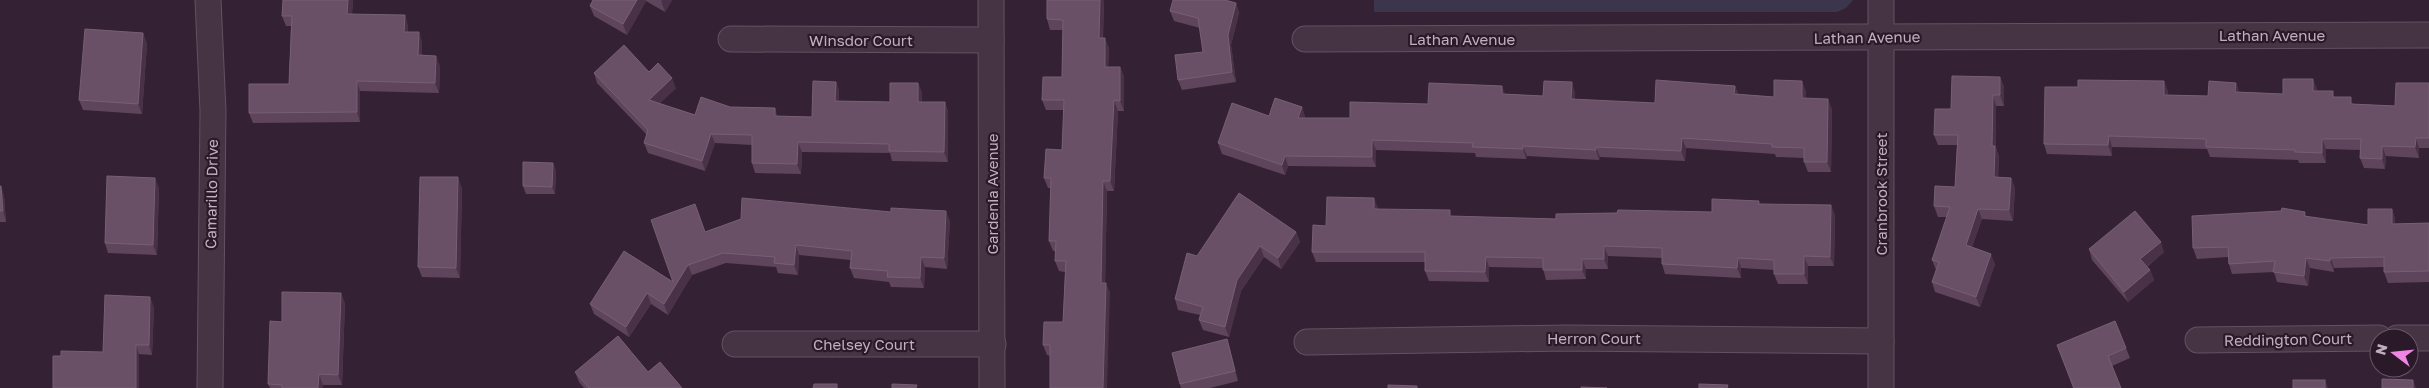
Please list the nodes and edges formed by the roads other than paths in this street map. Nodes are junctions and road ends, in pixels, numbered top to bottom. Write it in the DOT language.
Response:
graph roads {
  1 [pos="208,0"];
  2 [pos="990,0"];
  3 [pos="1881,0"];
  4 [pos="2429,35"];
  5 [pos="1881,38"];
  6 [pos="731,39"];
  7 [pos="1305,39"];
  8 [pos="991,40"];
  9 [pos="2369,338"];
  10 [pos="2198,340"];
  11 [pos="1881,341"];
  12 [pos="1307,342"];
  13 [pos="735,344"];
  14 [pos="993,344"];
  15 [pos="210,388"];
  16 [pos="992,388"];
  17 [pos="1881,388"];
  1 -- 15 [label="street, Camarillo Drive"];
  2 -- 8 [label="street, Gardenia Avenue"];
  3 -- 5 [label="street, Cranbrook Street"];
  4 -- 5 [label="street, Lathan Avenue"];
  5 -- 7 [label="street, Lathan Avenue"];
  5 -- 11 [label="street, Cranbrook Street"];
  6 -- 8 [label="street, Winsdor Court"];
  8 -- 14 [label="street, Gardenia Avenue"];
  9 -- 10 [label="street, Reddington Court"];
  11 -- 12 [label="street, Herron Court"];
  11 -- 17 [label="street, Cranbrook Street"];
  13 -- 14 [label="street, Chelsey Court"];
  14 -- 16 [label="street, Gardenia Avenue"];
}
